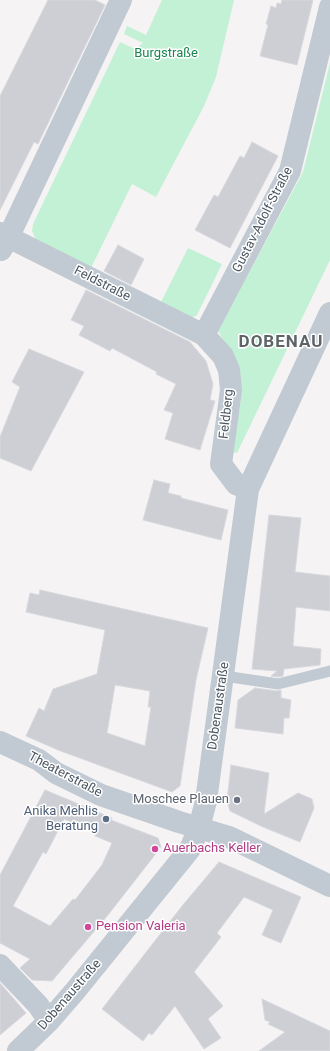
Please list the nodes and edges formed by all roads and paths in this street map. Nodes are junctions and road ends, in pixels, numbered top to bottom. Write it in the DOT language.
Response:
graph roads {
  1 [pos="121,0"];
  2 [pos="330,7"];
  3 [pos="3,241"];
  4 [pos="330,313"];
  5 [pos="204,335"];
  6 [pos="248,489"];
  7 [pos="330,671"];
  8 [pos="224,676"];
  9 [pos="0,742"];
  10 [pos="199,828"];
  11 [pos="330,886"];
  12 [pos="0,965"];
  13 [pos="49,1021"];
  14 [pos="18,1051"];
  1 -- 3 [label="street"];
  2 -- 5 [label="street, Gustav-Adolf-Straße"];
  3 -- 5 [label="street, Feldstraße"];
  4 -- 6 [label="street, Dobenaustraße"];
  5 -- 6 [label="street, Feldberg"];
  6 -- 8 [label="street, Dobenaustraße"];
  7 -- 8 [label="lane"];
  8 -- 10 [label="street, Dobenaustraße"];
  9 -- 10 [label="street, Theaterstraße"];
  10 -- 11 [label="street, Theaterstraße"];
  10 -- 13 [label="street, Dobenaustraße"];
  12 -- 13 [label="street"];
  13 -- 14 [label="street, Dobenaustraße"];
}
